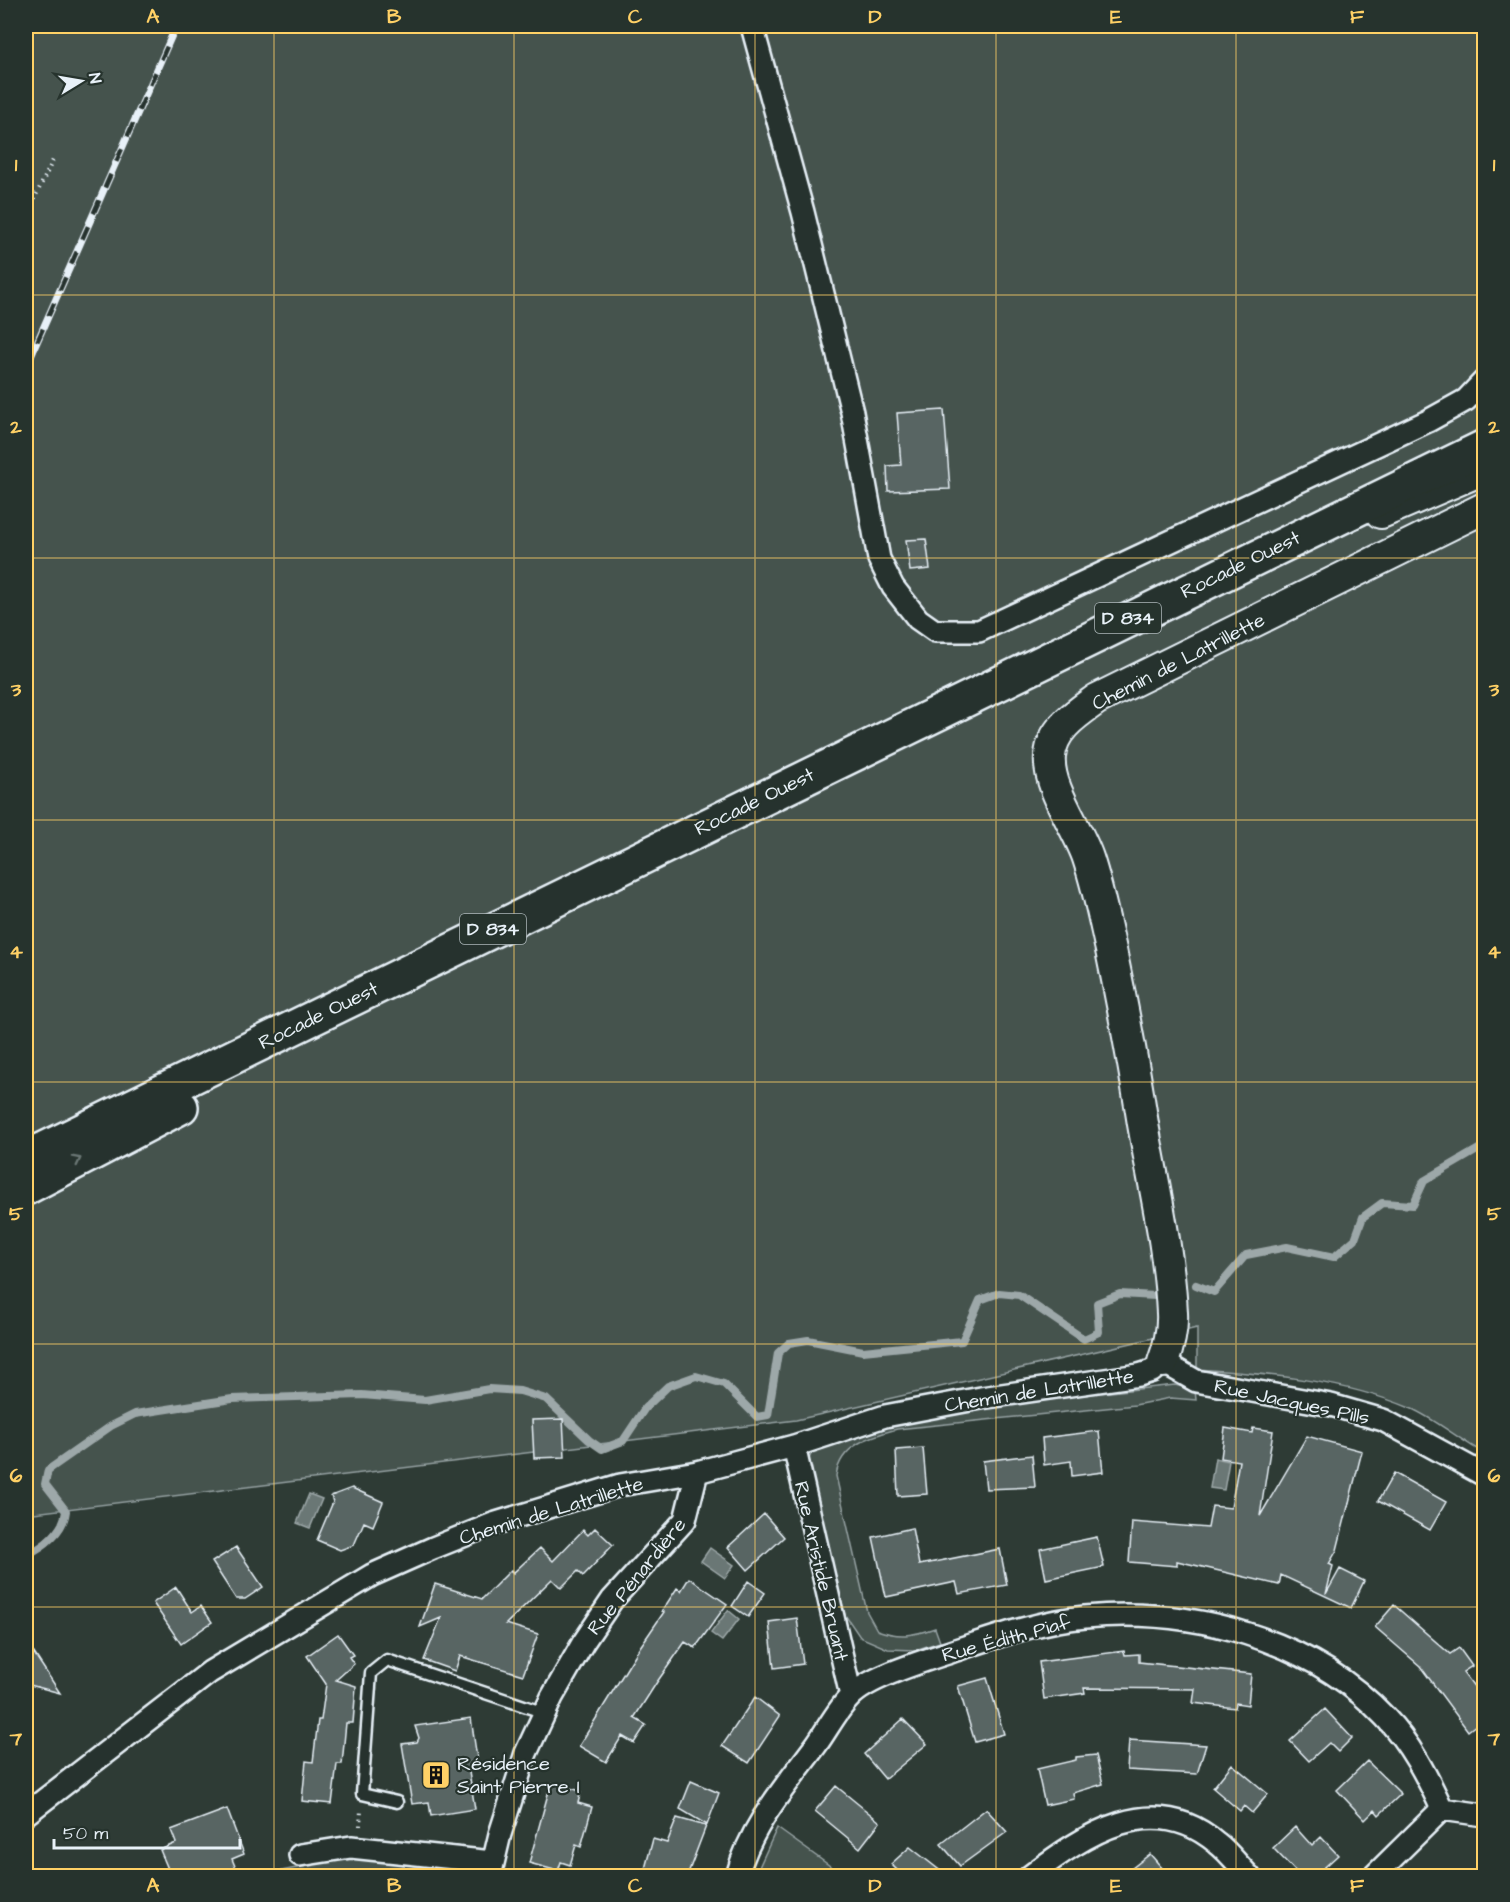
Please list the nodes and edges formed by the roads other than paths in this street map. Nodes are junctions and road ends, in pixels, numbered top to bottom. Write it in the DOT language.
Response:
graph roads {
  1 [pos="752,26"];
  2 [pos="1485,381"];
  3 [pos="1485,447"];
  4 [pos="1485,469"];
  5 [pos="1485,508"];
  6 [pos="1295,537"];
  7 [pos="961,700"];
  8 [pos="26,1158"];
  9 [pos="26,1188"];
  10 [pos="1163,1362"];
  11 [pos="794,1446"];
  12 [pos="697,1472"];
  13 [pos="1485,1474"];
  14 [pos="851,1696"];
  15 [pos="545,1713"];
  16 [pos="397,1802"];
  17 [pos="1442,1809"];
  18 [pos="26,1814"];
  19 [pos="1485,1815"];
  20 [pos="300,1855"];
  21 [pos="491,1869"];
  22 [pos="737,1876"];
  23 [pos="1030,1876"];
  24 [pos="1249,1876"];
  25 [pos="1374,1876"];
  1 -- 2 [label="street"];
  3 -- 6 [label="main road, Rocade Ouest / D 834"];
  4 -- 6 [label="street"];
  5 -- 10 [label="street, Chemin de Latrillette"];
  6 -- 7 [label="main road, Rocade Ouest / D 834"];
  7 -- 8 [label="main road, Rocade Ouest / D 834"];
  9 -- 7 [label="main road, one-way"];
  10 -- 11 [label="street, Chemin de Latrillette"];
  10 -- 13 [label="street, Rue Jacques Pills"];
  11 -- 12 [label="street, Chemin de Latrillette"];
  11 -- 14 [label="street, Rue Aristide Bruant"];
  12 -- 15 [label="street, Rue Pénardière"];
  12 -- 18 [label="street, Chemin de Latrillette"];
  14 -- 17 [label="street, Rue Édith Piaf"];
  14 -- 22 [label="street, Rue Édith Piaf"];
  15 -- 16 [label="lane"];
  15 -- 21 [label="street, Rue Pénardière"];
  17 -- 19 [label="street"];
  17 -- 25 [label="street"];
  20 -- 21 [label="street"];
  23 -- 24 [label="street"];
}
